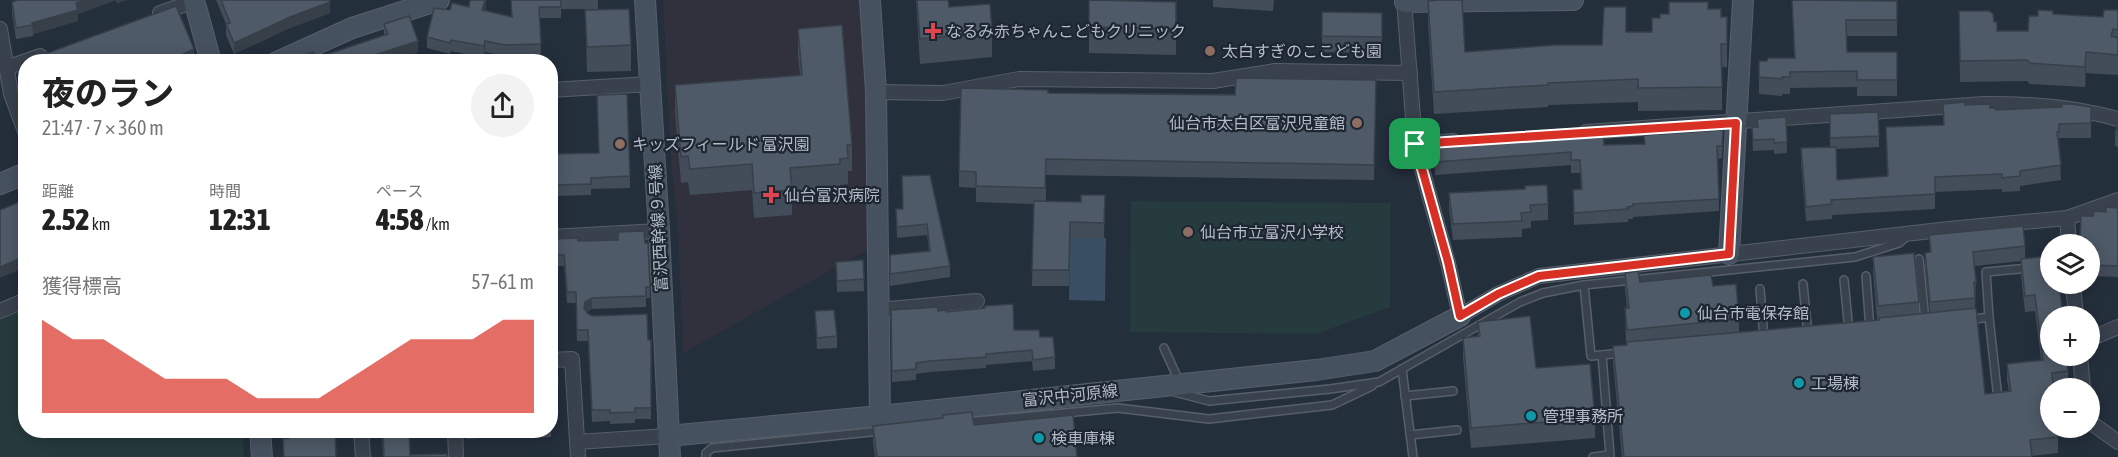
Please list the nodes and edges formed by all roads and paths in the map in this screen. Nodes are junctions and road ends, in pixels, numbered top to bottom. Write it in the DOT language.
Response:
graph roads {
  1 [pos="439,0"];
  2 [pos="645,0"];
  3 [pos="870,0"];
  4 [pos="1573,0"];
  5 [pos="1743,0"];
  6 [pos="194,1"];
  7 [pos="1405,1"];
  8 [pos="150,17"];
  9 [pos="0,30"];
  10 [pos="209,54"];
  11 [pos="295,54"];
  12 [pos="18,65"];
  13 [pos="6,69"];
  14 [pos="1410,74"];
  15 [pos="650,84"];
  16 [pos="558,90"];
  17 [pos="876,92"];
  18 [pos="18,113"];
  19 [pos="2118,119"];
  20 [pos="1736,123"];
  21 [pos="1570,134"];
  22 [pos="1463,140"];
  23 [pos="1415,144"];
  24 [pos="18,176"];
  25 [pos="0,184"];
  26 [pos="2118,200"];
  27 [pos="2067,218"];
  28 [pos="659,231"];
  29 [pos="1911,233"];
  30 [pos="2068,234"];
  31 [pos="558,237"];
  32 [pos="1729,254"];
  33 [pos="1919,259"];
  34 [pos="2035,268"];
  35 [pos="1866,276"];
  36 [pos="1844,280"];
  37 [pos="1803,284"];
  38 [pos="1584,285"];
  39 [pos="1760,290"];
  40 [pos="977,301"];
  41 [pos="18,303"];
  42 [pos="878,310"];
  43 [pos="0,311"];
  44 [pos="1460,316"];
  45 [pos="1989,317"];
  46 [pos="1957,321"];
  47 [pos="1936,323"];
  48 [pos="1925,324"];
  49 [pos="1914,325"];
  50 [pos="2118,327"];
  51 [pos="1881,328"];
  52 [pos="1870,329"];
  53 [pos="1849,331"];
  54 [pos="1839,332"];
  55 [pos="1818,334"];
  56 [pos="1808,335"];
  57 [pos="2100,335"];
  58 [pos="1797,336"];
  59 [pos="1775,338"];
  60 [pos="1764,339"];
  61 [pos="1752,340"];
  62 [pos="1164,348"];
  63 [pos="1625,353"];
  64 [pos="1602,355"];
  65 [pos="558,360"];
  66 [pos="1402,369"];
  67 [pos="1379,382"];
  68 [pos="1180,384"];
  69 [pos="1153,387"];
  70 [pos="1453,391"];
  71 [pos="1405,396"];
  72 [pos="1998,399"];
  73 [pos="882,423"];
  74 [pos="954,424"];
  75 [pos="2100,429"];
  76 [pos="1457,430"];
  77 [pos="1410,435"];
  78 [pos="668,436"];
  79 [pos="261,438"];
  80 [pos="362,438"];
  81 [pos="455,438"];
  82 [pos="577,442"];
  83 [pos="2118,442"];
  84 [pos="262,457"];
  85 [pos="363,457"];
  86 [pos="456,457"];
  87 [pos="578,457"];
  88 [pos="670,457"];
  89 [pos="706,457"];
  90 [pos="1413,457"];
  91 [pos="1593,457"];
  1 -- 11 [label="street"];
  2 -- 15 [label="street, 富沢西幹線９号線"];
  3 -- 17 [label="street"];
  4 -- 7 [label="street"];
  5 -- 20 [label="street"];
  6 -- 8 [label="street"];
  6 -- 10 [label="street"];
  7 -- 14 [label="street"];
  9 -- 13 [label="street"];
  12 -- 13 [label="street"];
  13 -- 18 [label="street"];
  14 -- 17 [label="street"];
  14 -- 23 [label="street"];
  15 -- 16 [label="street"];
  15 -- 28 [label="street, 富沢西幹線９号線"];
  17 -- 42 [label="street"];
  19 -- 20 [label="street"];
  20 -- 21 [label="street"];
  20 -- 32 [label="street"];
  22 -- 23 [label="street"];
  23 -- 44 [label="street"];
  24 -- 25 [label="street"];
  26 -- 27 [label="street"];
  27 -- 29 [label="street"];
  27 -- 30 [label="street"];
  28 -- 31 [label="street"];
  28 -- 78 [label="street, 富沢西幹線９号線"];
  29 -- 32 [label="street"];
  29 -- 38 [label="lane"];
  32 -- 44 [label="street"];
  33 -- 48 [label="lane"];
  34 -- 45 [label="lane"];
  35 -- 52 [label="lane"];
  36 -- 53 [label="lane"];
  37 -- 56 [label="lane"];
  38 -- 64 [label="lane"];
  38 -- 66 [label="lane"];
  39 -- 60 [label="lane"];
  40 -- 42 [label="street"];
  41 -- 43 [label="street"];
  42 -- 73 [label="street"];
  44 -- 68 [label="street, 富沢中河原線"];
  45 -- 46 [label="lane"];
  45 -- 72 [label="lane"];
  47 -- 48 [label="lane"];
  48 -- 49 [label="lane"];
  50 -- 57 [label="street"];
  51 -- 52 [label="lane"];
  52 -- 53 [label="lane"];
  53 -- 54 [label="lane"];
  55 -- 56 [label="lane"];
  56 -- 58 [label="lane"];
  59 -- 60 [label="lane"];
  60 -- 61 [label="lane"];
  62 -- 68 [label="lane"];
  63 -- 64 [label="lane"];
  64 -- 91 [label="lane"];
  65 -- 82 [label="street"];
  66 -- 67 [label="lane"];
  66 -- 71 [label="lane"];
  67 -- 69 [label="lane"];
  67 -- 74 [label="lane"];
  68 -- 69 [label="street, 富沢中河原線"];
  69 -- 73 [label="street, 富沢中河原線"];
  70 -- 71 [label="lane"];
  71 -- 77 [label="lane"];
  73 -- 78 [label="street, 富沢中河原線"];
  73 -- 89 [label="lane"];
  75 -- 83 [label="street"];
  76 -- 77 [label="lane"];
  77 -- 90 [label="lane"];
  78 -- 82 [label="street"];
  78 -- 88 [label="street, 富沢西幹線９号線"];
  79 -- 84 [label="street"];
  80 -- 85 [label="street"];
  81 -- 86 [label="street"];
  82 -- 87 [label="street"];
}
